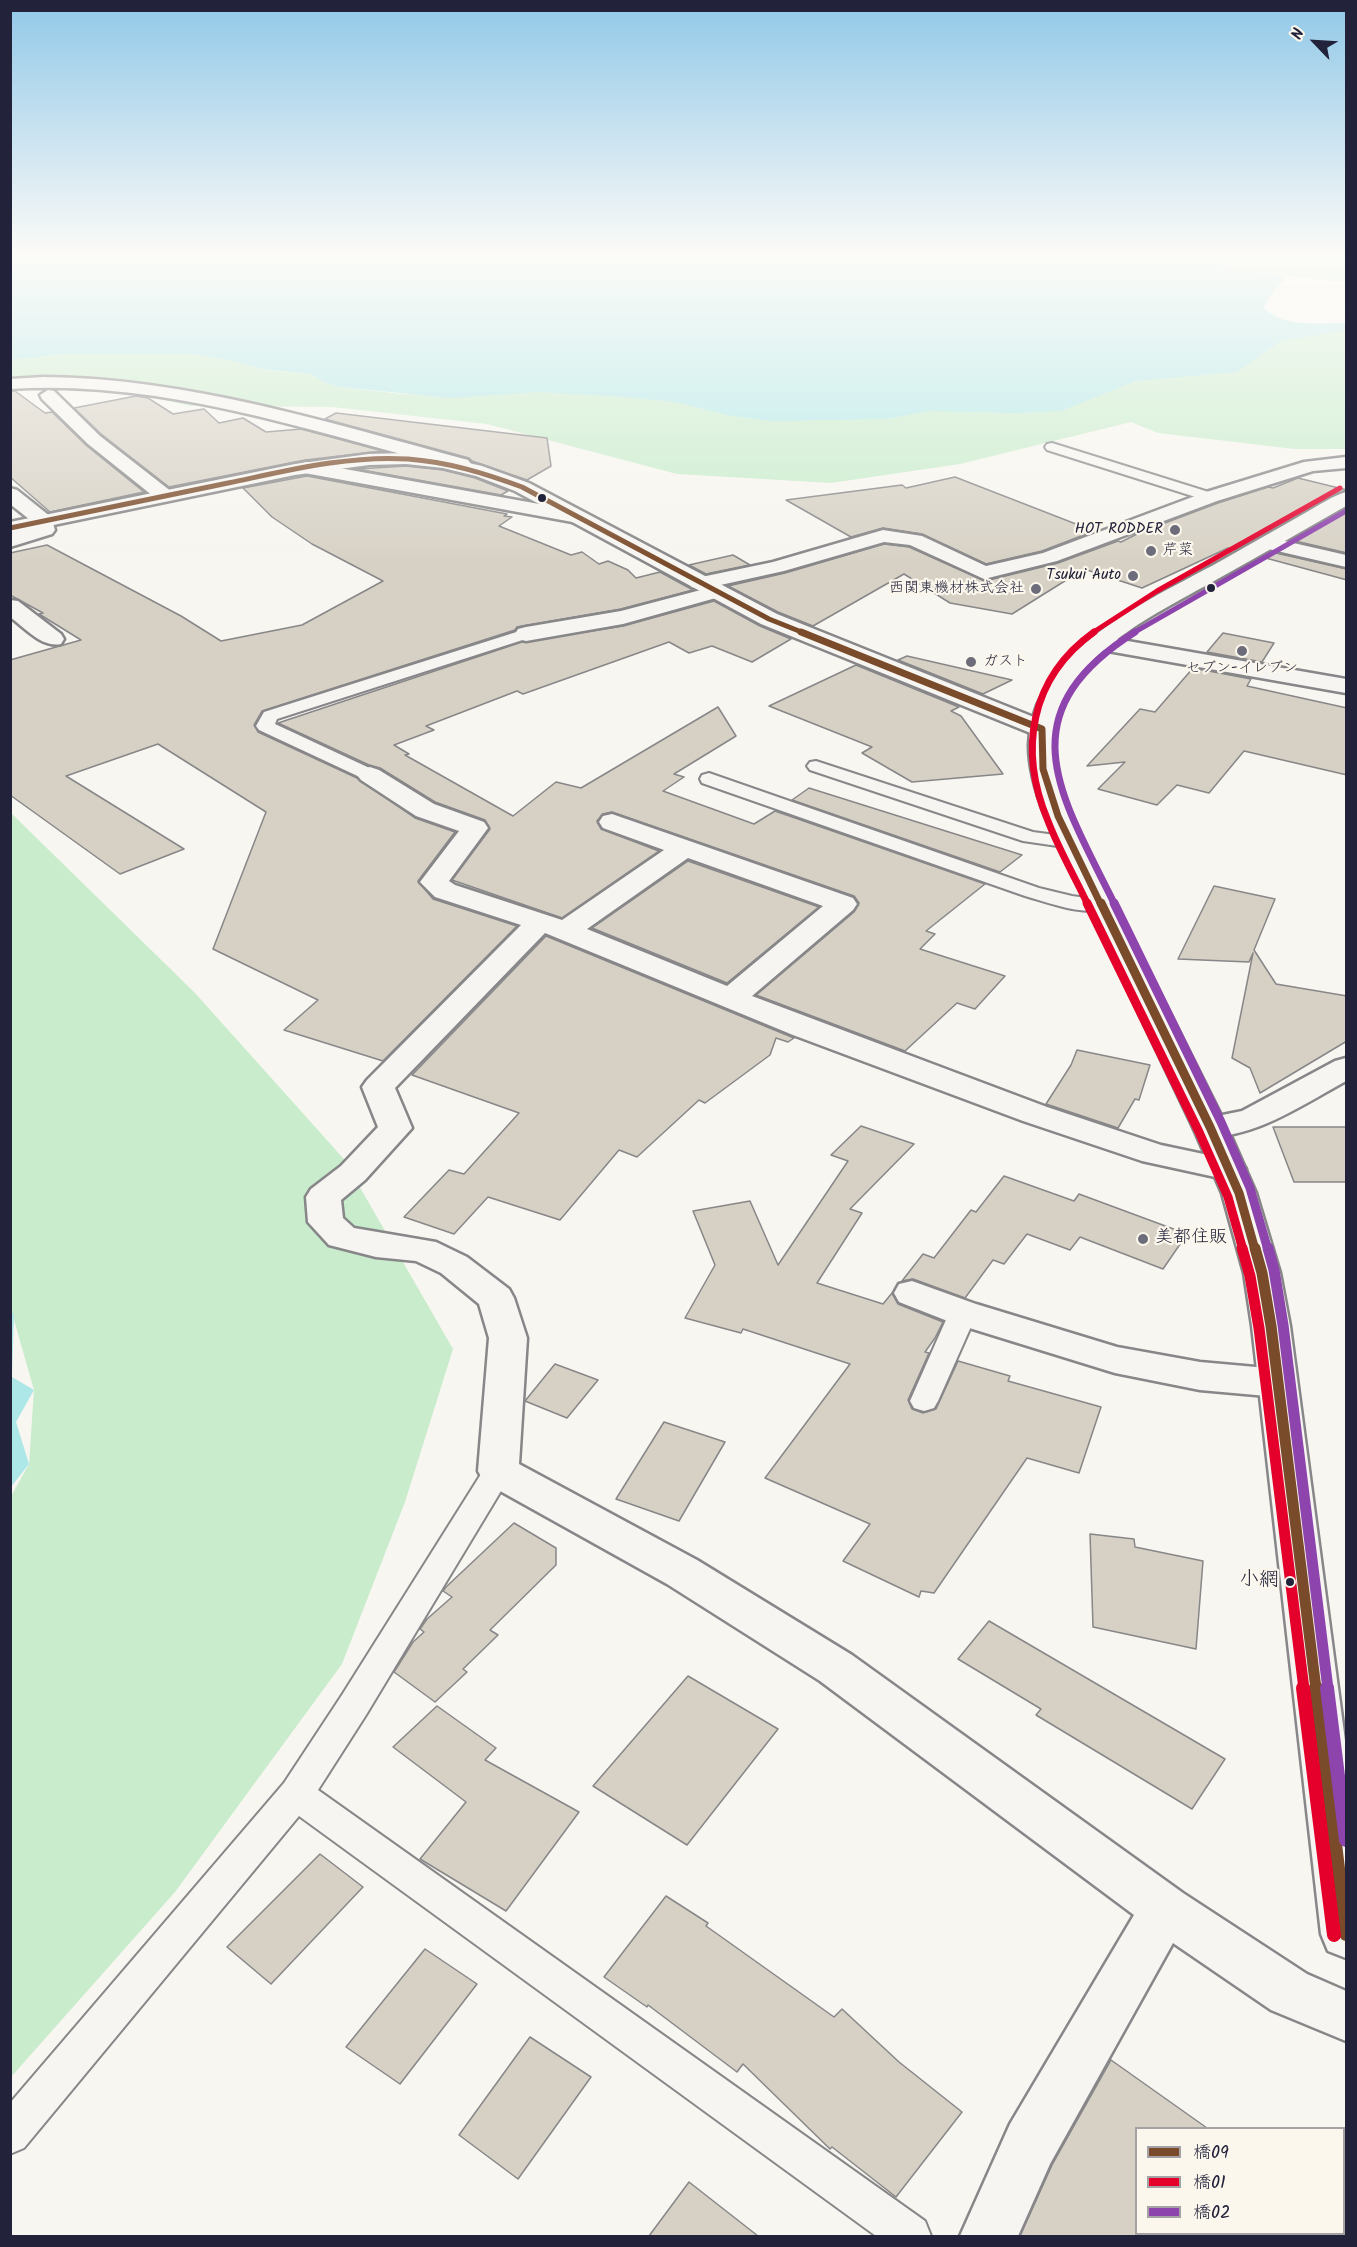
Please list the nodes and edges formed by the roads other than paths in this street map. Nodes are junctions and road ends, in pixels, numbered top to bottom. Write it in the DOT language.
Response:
graph roads {
  1 [pos="10,384"];
  2 [pos="48,395"];
  3 [pos="1052,447"];
  4 [pos="1347,463"];
  5 [pos="462,464"];
  6 [pos="306,468"];
  7 [pos="10,494"];
  8 [pos="165,496"];
  9 [pos="1210,497"];
  10 [pos="1347,498"];
  11 [pos="578,518"];
  12 [pos="44,521"];
  13 [pos="10,528"];
  14 [pos="10,541"];
  15 [pos="1267,543"];
  16 [pos="1347,561"];
  17 [pos="707,587"];
  18 [pos="10,606"];
  19 [pos="526,634"];
  20 [pos="53,639"];
  21 [pos="1099,643"];
  22 [pos="1347,686"];
  23 [pos="1041,729"];
  24 [pos="816,766"];
  25 [pos="370,775"];
  26 [pos="709,779"];
  27 [pos="612,822"];
  28 [pos="1071,842"];
  29 [pos="684,848"];
  30 [pos="1101,905"];
  31 [pos="553,927"];
  32 [pos="730,998"];
  33 [pos="1347,1068"];
  34 [pos="1210,1127"];
  35 [pos="1228,1169"];
  36 [pos="912,1293"];
  37 [pos="963,1313"];
  38 [pos="1278,1383"];
  39 [pos="924,1401"];
  40 [pos="498,1471"];
  41 [pos="296,1794"];
  42 [pos="1165,1909"];
  43 [pos="1347,1934"];
  44 [pos="1347,2016"];
  45 [pos="10,2134"];
  46 [pos="910,2236"];
  47 [pos="989,2236"];
  1 -- 5 [label="main road"];
  2 -- 8 [label="main road"];
  3 -- 9 [label="lane"];
  4 -- 9 [label="main road"];
  5 -- 6 [label="main road"];
  5 -- 11 [label="main road"];
  6 -- 8 [label="main road"];
  6 -- 11 [label="main road"];
  7 -- 12 [label="main road"];
  8 -- 12 [label="main road"];
  9 -- 17 [label="main road"];
  10 -- 15 [label="main road"];
  11 -- 17 [label="main road"];
  12 -- 13 [label="main road"];
  12 -- 14 [label="main road"];
  15 -- 16 [label="main road"];
  15 -- 21 [label="main road"];
  17 -- 19 [label="main road"];
  17 -- 23 [label="main road"];
  18 -- 20 [label="main road"];
  19 -- 25 [label="lane"];
  21 -- 22 [label="main road"];
  21 -- 23 [label="main road"];
  23 -- 28 [label="main road"];
  24 -- 28 [label="lane"];
  25 -- 31 [label="main road"];
  26 -- 30 [label="lane"];
  27 -- 29 [label="main road"];
  28 -- 30 [label="main road"];
  29 -- 31 [label="main road"];
  29 -- 32 [label="main road"];
  30 -- 34 [label="main road"];
  31 -- 32 [label="main road"];
  31 -- 40 [label="main road"];
  32 -- 35 [label="main road"];
  33 -- 34 [label="main road"];
  34 -- 35 [label="main road"];
  35 -- 38 [label="main road"];
  36 -- 37 [label="main road"];
  37 -- 38 [label="main road"];
  37 -- 39 [label="lane"];
  38 -- 43 [label="main road"];
  40 -- 41 [label="lane"];
  40 -- 42 [label="main road"];
  41 -- 45 [label="lane"];
  41 -- 46 [label="lane"];
  42 -- 44 [label="main road"];
  42 -- 47 [label="main road"];
}
